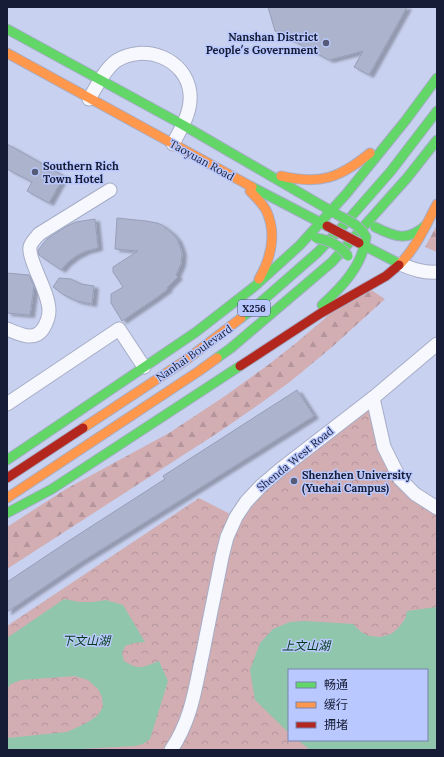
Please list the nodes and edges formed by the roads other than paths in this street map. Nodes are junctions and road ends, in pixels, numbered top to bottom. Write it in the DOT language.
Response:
graph roads {
  1 [pos="7,29"];
  2 [pos="7,53"];
  3 [pos="437,78"];
  4 [pos="100,80"];
  5 [pos="89,99"];
  6 [pos="437,111"];
  7 [pos="406,120"];
  8 [pos="183,125"];
  9 [pos="437,140"];
  10 [pos="173,144"];
  11 [pos="258,168"];
  12 [pos="237,179"];
  13 [pos="110,190"];
  14 [pos="347,193"];
  15 [pos="437,204"];
  16 [pos="335,213"];
  17 [pos="426,224"];
  18 [pos="324,225"];
  19 [pos="364,242"];
  20 [pos="300,245"];
  21 [pos="400,264"];
  22 [pos="437,272"];
  23 [pos="344,283"];
  24 [pos="255,286"];
  25 [pos="7,329"];
  26 [pos="291,332"];
  27 [pos="437,344"];
  28 [pos="144,367"];
  29 [pos="373,398"];
  30 [pos="7,404"];
  31 [pos="7,460"];
  32 [pos="7,478"];
  33 [pos="7,498"];
  34 [pos="437,508"];
  35 [pos="7,513"];
  36 [pos="171,750"];
  1 -- 4 [label="main road, Taoyuan Road"];
  2 -- 5 [label="main road, Taoyuan Road"];
  3 -- 7 [label="main road"];
  4 -- 5 [label="street"];
  4 -- 8 [label="main road, Taoyuan Road"];
  4 -- 8 [label="street"];
  5 -- 10 [label="main road, Taoyuan Road"];
  6 -- 32 [label="main road, Nanhai Boulevard / X256"];
  7 -- 11 [label="main road"];
  7 -- 14 [label="main road"];
  8 -- 10 [label="street"];
  8 -- 11 [label="main road, Taoyuan Road"];
  9 -- 33 [label="main road, Nanhai Boulevard / X256"];
  10 -- 12 [label="main road, Taoyuan Road"];
  11 -- 16 [label="main road, Taoyuan Road"];
  12 -- 18 [label="main road, Taoyuan Road"];
  12 -- 24 [label="main road"];
  13 -- 25 [label="street"];
  14 -- 16 [label="main road"];
  14 -- 17 [label="main road"];
  15 -- 17 [label="main road"];
  16 -- 18 [label="main road"];
  16 -- 19 [label="main road, Taoyuan Road, bridge"];
  17 -- 21 [label="main road"];
  18 -- 19 [label="main road, Taoyuan Road, bridge"];
  18 -- 20 [label="main road"];
  19 -- 21 [label="main road, Taoyuan Road"];
  19 -- 23 [label="main road"];
  20 -- 23 [label="main road, bridge"];
  20 -- 24 [label="main road"];
  21 -- 22 [label="street"];
  21 -- 26 [label="main road"];
  23 -- 26 [label="main road"];
  24 -- 28 [label="main road"];
  26 -- 35 [label="main road"];
  27 -- 29 [label="street, Shenda West Road"];
  28 -- 30 [label="street"];
  28 -- 31 [label="main road"];
  29 -- 34 [label="street"];
  29 -- 36 [label="street, Shenda West Road"];
}
